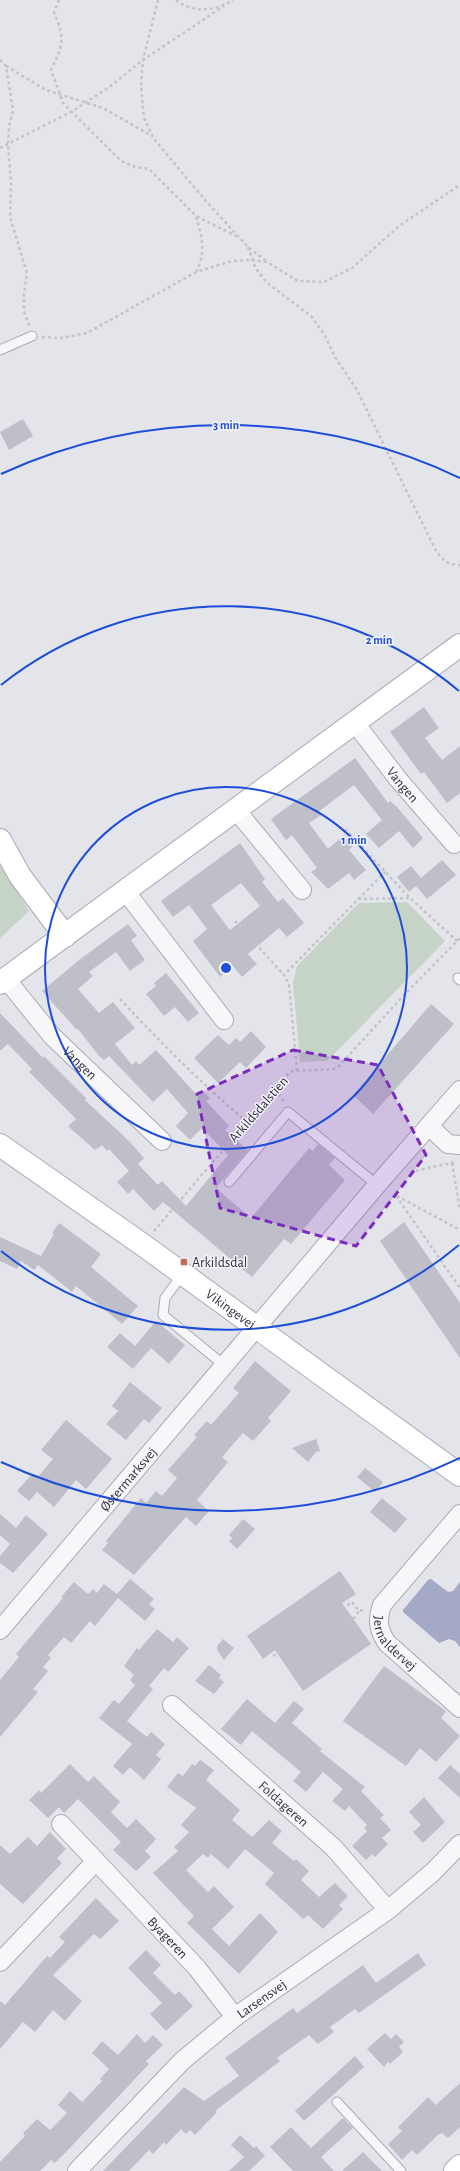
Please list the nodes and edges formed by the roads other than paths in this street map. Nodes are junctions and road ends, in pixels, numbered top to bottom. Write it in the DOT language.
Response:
graph roads {
  1 [pos="32,336"];
  2 [pos="0,350"];
  3 [pos="460,646"];
  4 [pos="355,722"];
  5 [pos="236,810"];
  6 [pos="0,840"];
  7 [pos="454,844"];
  8 [pos="302,890"];
  9 [pos="126,892"];
  10 [pos="65,936"];
  11 [pos="3,981"];
  12 [pos="224,1020"];
  13 [pos="460,1090"];
  14 [pos="428,1126"];
  15 [pos="162,1141"];
  16 [pos="0,1145"];
  17 [pos="460,1145"];
  18 [pos="230,1182"];
  19 [pos="377,1185"];
  20 [pos="182,1274"];
  21 [pos="257,1328"];
  22 [pos="225,1366"];
  23 [pos="460,1475"];
  24 [pos="460,1514"];
  25 [pos="0,1630"];
  26 [pos="172,1705"];
  27 [pos="460,1708"];
  28 [pos="61,1824"];
  29 [pos="460,1844"];
  30 [pos="96,1861"];
  31 [pos="388,1910"];
  32 [pos="0,1962"];
  33 [pos="235,2017"];
  34 [pos="337,2102"];
  35 [pos="460,2166"];
  36 [pos="77,2171"];
  37 [pos="401,2171"];
  38 [pos="454,2171"];
  1 -- 2 [label="lane"];
  3 -- 4 [label="street, Vangen"];
  4 -- 5 [label="street, Vangen"];
  4 -- 7 [label="street, Vangen"];
  5 -- 8 [label="street"];
  5 -- 9 [label="street, Vangen"];
  6 -- 10 [label="street"];
  9 -- 10 [label="street, Vangen"];
  9 -- 12 [label="street"];
  10 -- 11 [label="street, Vangen"];
  11 -- 15 [label="street, Vangen"];
  13 -- 14 [label="street"];
  14 -- 17 [label="street"];
  14 -- 19 [label="street"];
  16 -- 20 [label="street, Vikingevej"];
  18 -- 19 [label="lane"];
  19 -- 21 [label="street"];
  20 -- 21 [label="street, Vikingevej"];
  20 -- 22 [label="lane"];
  21 -- 22 [label="street, Østermarksvej"];
  21 -- 23 [label="street, Vikingevej"];
  22 -- 25 [label="street, Østermarksvej"];
  24 -- 27 [label="street, Jernaldervej"];
  26 -- 31 [label="street, Foldageren"];
  28 -- 30 [label="street, Byageren"];
  29 -- 31 [label="street, Larsensvej"];
  30 -- 32 [label="street"];
  30 -- 33 [label="street, Byageren"];
  31 -- 33 [label="street, Larsensvej"];
  33 -- 36 [label="street, Larsensvej"];
  34 -- 37 [label="lane"];
  35 -- 38 [label="street"];
}
